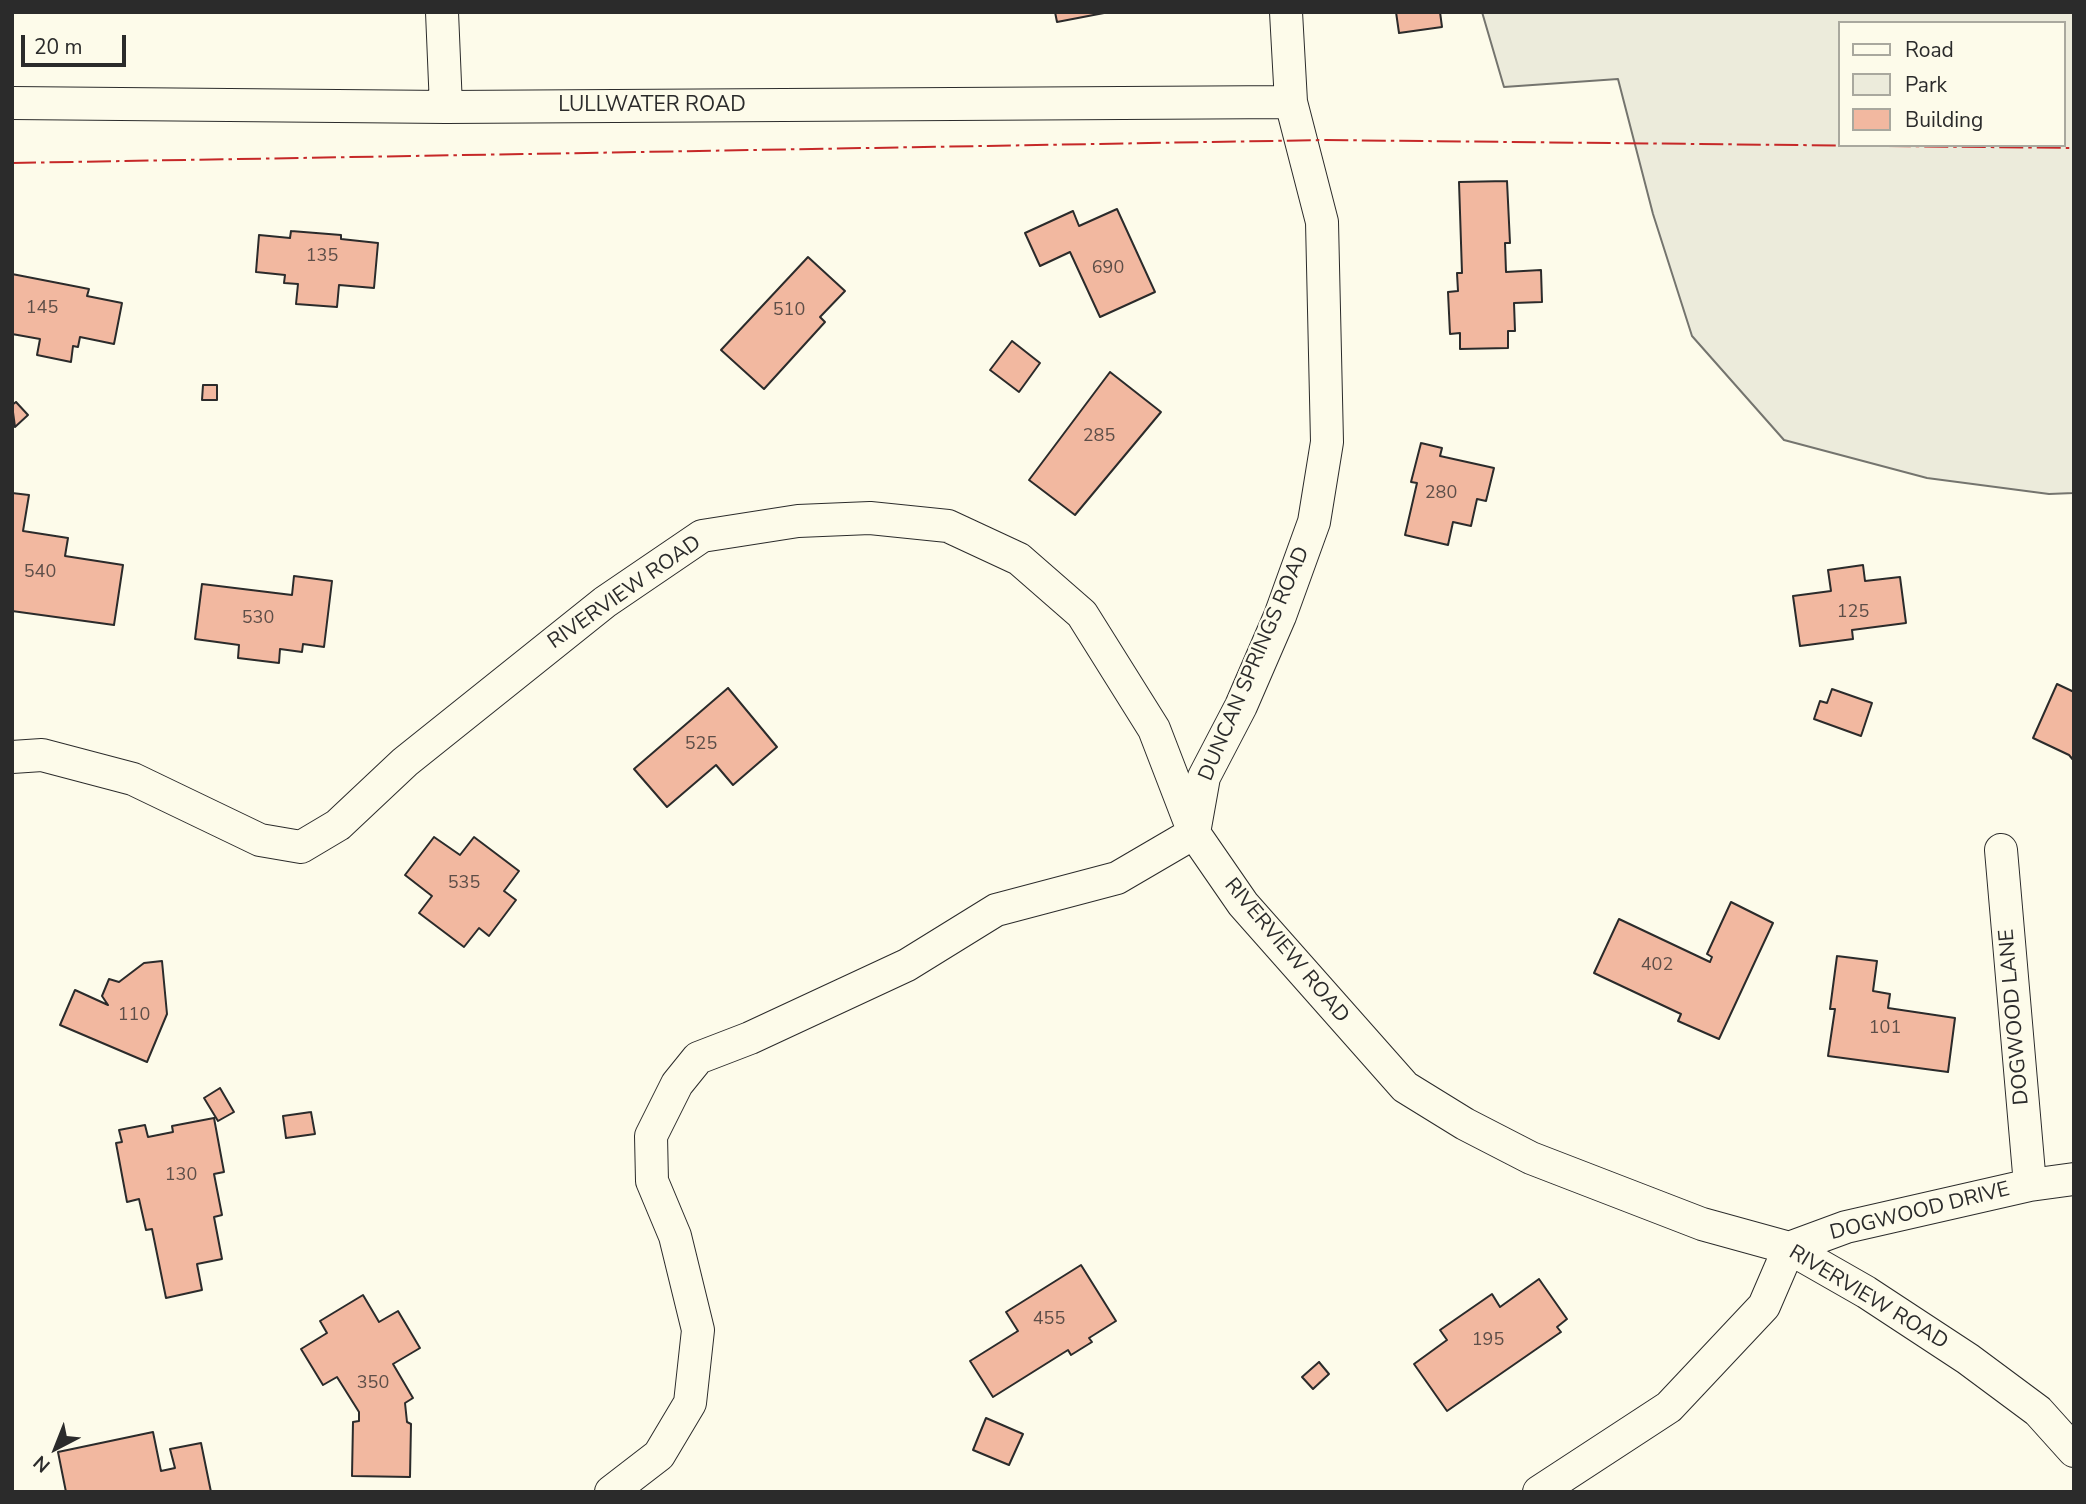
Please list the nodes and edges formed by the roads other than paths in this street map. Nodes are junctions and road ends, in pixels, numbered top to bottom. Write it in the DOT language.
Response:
graph roads {
  1 [pos="442,12"];
  2 [pos="1286,12"];
  3 [pos="1292,102"];
  4 [pos="12,103"];
  5 [pos="446,107"];
  6 [pos="12,757"];
  7 [pos="1194,834"];
  8 [pos="2001,850"];
  9 [pos="2074,1179"];
  10 [pos="2030,1185"];
  11 [pos="1788,1248"];
  12 [pos="2074,1451"];
  13 [pos="611,1492"];
  14 [pos="1539,1492"];
  1 -- 5 [label="street"];
  2 -- 3 [label="street, DUNCAN SPRINGS ROAD"];
  3 -- 5 [label="street, LULLWATER ROAD"];
  3 -- 7 [label="street, DUNCAN SPRINGS ROAD"];
  4 -- 5 [label="street, LULLWATER ROAD"];
  6 -- 7 [label="street, RIVERVIEW ROAD"];
  7 -- 11 [label="street, RIVERVIEW ROAD"];
  7 -- 13 [label="street"];
  8 -- 10 [label="street, DOGWOOD LANE"];
  9 -- 10 [label="street, DOGWOOD DRIVE"];
  10 -- 11 [label="street, DOGWOOD DRIVE"];
  11 -- 12 [label="street, RIVERVIEW ROAD"];
  11 -- 14 [label="street"];
}
